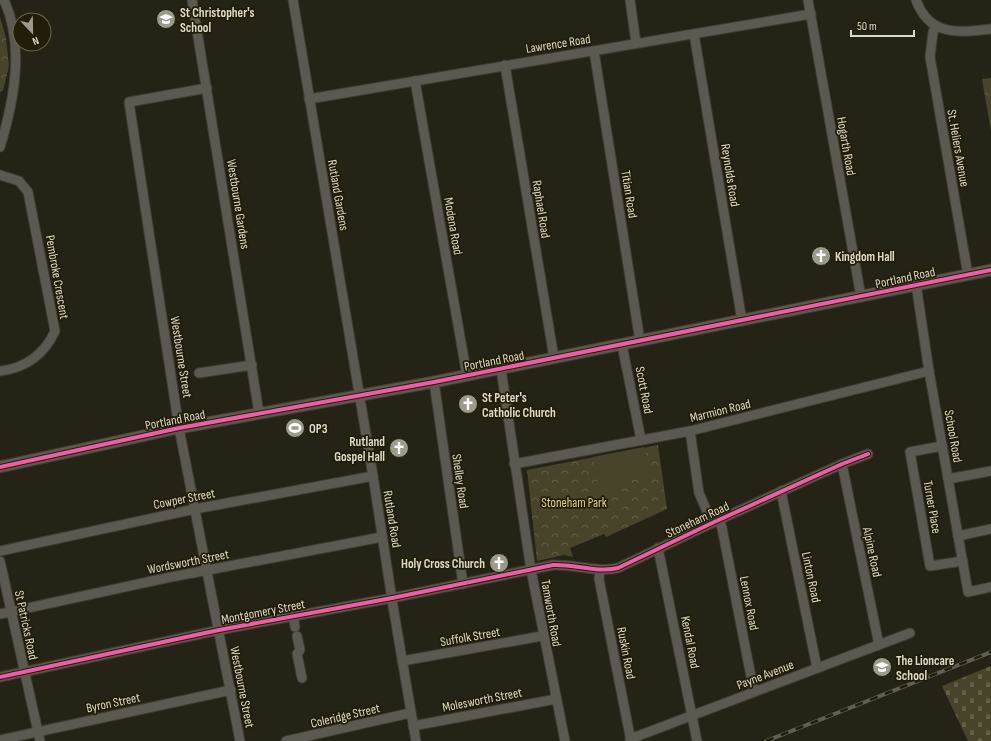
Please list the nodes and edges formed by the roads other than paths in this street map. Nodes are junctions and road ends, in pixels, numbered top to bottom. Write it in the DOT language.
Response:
graph roads {
  1 [pos="4,0"];
  2 [pos="192,0"];
  3 [pos="293,0"];
  4 [pos="630,0"];
  5 [pos="808,0"];
  6 [pos="916,0"];
  7 [pos="811,14"];
  8 [pos="936,26"];
  9 [pos="991,29"];
  10 [pos="694,34"];
  11 [pos="636,43"];
  12 [pos="594,51"];
  13 [pos="505,65"];
  14 [pos="415,81"];
  15 [pos="207,88"];
  16 [pos="309,98"];
  17 [pos="0,147"];
  18 [pos="0,175"];
  19 [pos="991,270"];
  20 [pos="968,275"];
  21 [pos="916,284"];
  22 [pos="861,297"];
  23 [pos="742,321"];
  24 [pos="640,341"];
  25 [pos="622,345"];
  26 [pos="554,358"];
  27 [pos="252,365"];
  28 [pos="501,369"];
  29 [pos="0,371"];
  30 [pos="929,371"];
  31 [pos="199,373"];
  32 [pos="467,376"];
  33 [pos="434,382"];
  34 [pos="359,395"];
  35 [pos="259,413"];
  36 [pos="179,428"];
  37 [pos="690,431"];
  38 [pos="641,440"];
  39 [pos="942,446"];
  40 [pos="868,454"];
  41 [pos="514,464"];
  42 [pos="842,464"];
  43 [pos="0,467"];
  44 [pos="991,471"];
  45 [pos="374,476"];
  46 [pos="948,479"];
  47 [pos="781,491"];
  48 [pos="195,509"];
  49 [pos="715,521"];
  50 [pos="991,529"];
  51 [pos="958,536"];
  52 [pos="382,537"];
  53 [pos="658,548"];
  54 [pos="0,551"];
  55 [pos="0,561"];
  56 [pos="963,561"];
  57 [pos="207,570"];
  58 [pos="531,570"];
  59 [pos="600,570"];
  60 [pos="463,584"];
  61 [pos="991,587"];
  62 [pos="392,598"];
  63 [pos="11,612"];
  64 [pos="0,614"];
  65 [pos="293,615"];
  66 [pos="295,626"];
  67 [pos="219,630"];
  68 [pos="910,634"];
  69 [pos="297,636"];
  70 [pos="542,636"];
  71 [pos="879,645"];
  72 [pos="402,662"];
  73 [pos="818,668"];
  74 [pos="24,672"];
  75 [pos="0,677"];
  76 [pos="302,678"];
  77 [pos="230,690"];
  78 [pos="754,692"];
  79 [pos="556,699"];
  80 [pos="410,713"];
  81 [pos="693,715"];
  82 [pos="413,726"];
  83 [pos="38,736"];
  84 [pos="0,740"];
  85 [pos="630,740"];
  86 [pos="240,741"];
  87 [pos="286,741"];
  88 [pos="416,741"];
  89 [pos="565,741"];
  90 [pos="697,741"];
  1 -- 17 [label="street"];
  2 -- 15 [label="street, Westbourne Gardens"];
  3 -- 16 [label="street, Rutland Gardens"];
  4 -- 11 [label="street"];
  5 -- 7 [label="street, Hogarth Road"];
  6 -- 8 [label="street"];
  7 -- 10 [label="street, Lawrence Road"];
  7 -- 22 [label="street, Hogarth Road"];
  8 -- 9 [label="street"];
  8 -- 20 [label="street, St. Heliers Avenue"];
  10 -- 11 [label="street, Lawrence Road"];
  10 -- 23 [label="street, Reynolds Road"];
  11 -- 12 [label="street, Lawrence Road"];
  12 -- 13 [label="street, Lawrence Road"];
  12 -- 24 [label="street, Titian Road"];
  13 -- 14 [label="street, Lawrence Road"];
  13 -- 26 [label="street, Raphael Road"];
  14 -- 16 [label="street, Lawrence Road"];
  14 -- 32 [label="street, Modena Road"];
  15 -- 27 [label="street, Westbourne Gardens"];
  15 -- 36 [label="street, Westbourne Street"];
  16 -- 34 [label="street, Rutland Gardens"];
  18 -- 29 [label="street, Pembroke Crescent"];
  19 -- 20 [label="street, Portland Road"];
  20 -- 21 [label="street, Portland Road"];
  21 -- 22 [label="street, Portland Road"];
  21 -- 30 [label="street, School Road"];
  22 -- 23 [label="street, Portland Road"];
  23 -- 24 [label="street, Portland Road"];
  24 -- 25 [label="street, Portland Road"];
  25 -- 26 [label="street, Portland Road"];
  25 -- 38 [label="street, Scott Road"];
  26 -- 28 [label="street, Portland Road"];
  27 -- 31 [label="street"];
  27 -- 35 [label="street, Westbourne Gardens"];
  28 -- 32 [label="street, Portland Road"];
  28 -- 41 [label="street, Tamworth Road"];
  30 -- 37 [label="street, Marmion Road"];
  30 -- 39 [label="street, School Road"];
  32 -- 33 [label="street, Portland Road"];
  33 -- 34 [label="street, Portland Road"];
  33 -- 60 [label="street, Shelley Road"];
  34 -- 35 [label="street, Portland Road"];
  34 -- 45 [label="street, Rutland Road"];
  35 -- 36 [label="street, Portland Road"];
  36 -- 43 [label="street, Portland Road"];
  36 -- 48 [label="street, Westbourne Street"];
  37 -- 38 [label="street, Marmion Road"];
  37 -- 49 [label="street, Lennox Road"];
  38 -- 41 [label="street, Marmion Road"];
  39 -- 46 [label="street, School Road"];
  39 -- 56 [label="street, Turner Place"];
  40 -- 42 [label="street, Stoneham Road"];
  41 -- 58 [label="street, Tamworth Road"];
  42 -- 47 [label="street, Stoneham Road"];
  42 -- 71 [label="street, Alpine Road"];
  44 -- 46 [label="street"];
  45 -- 48 [label="street, Cowper Street"];
  45 -- 52 [label="street, Rutland Road"];
  46 -- 51 [label="street, School Road"];
  47 -- 49 [label="street, Stoneham Road"];
  47 -- 73 [label="street, Linton Road"];
  48 -- 54 [label="street, Cowper Street"];
  48 -- 57 [label="street, Westbourne Street"];
  49 -- 53 [label="street, Stoneham Road"];
  49 -- 78 [label="street, Lennox Road"];
  50 -- 51 [label="street"];
  51 -- 56 [label="street, School Road"];
  52 -- 57 [label="street, Wordsworth Street"];
  52 -- 62 [label="street, Rutland Road"];
  53 -- 59 [label="street, Stoneham Road"];
  53 -- 81 [label="street, Kendal Road"];
  55 -- 63 [label="street, St Patricks Road"];
  56 -- 61 [label="street, School Road"];
  57 -- 63 [label="street, Wordsworth Street"];
  57 -- 67 [label="street, Westbourne Street"];
  58 -- 59 [label="street, Stoneham Road"];
  58 -- 60 [label="street, Montgomery Street"];
  58 -- 70 [label="street, Tamworth Road"];
  59 -- 85 [label="street, Ruskin Road"];
  60 -- 62 [label="street, Montgomery Street"];
  62 -- 65 [label="street, Montgomery Street"];
  62 -- 72 [label="street, Rutland Road"];
  63 -- 64 [label="street, Wordsworth Street"];
  63 -- 74 [label="street, St Patricks Road"];
  65 -- 66 [label="street"];
  65 -- 67 [label="street, Montgomery Street"];
  67 -- 74 [label="street, Montgomery Street"];
  67 -- 77 [label="street, Westbourne Street"];
  68 -- 71 [label="street, Payne Avenue"];
  69 -- 76 [label="street"];
  70 -- 72 [label="street, Suffolk Street"];
  70 -- 79 [label="street, Tamworth Road"];
  71 -- 73 [label="street, Payne Avenue"];
  72 -- 80 [label="street, Rutland Road"];
  73 -- 78 [label="street, Payne Avenue"];
  74 -- 75 [label="street, Montgomery Street"];
  74 -- 83 [label="street, St Patricks Road"];
  77 -- 83 [label="street, Byron Street"];
  77 -- 86 [label="street, Westbourne Street"];
  78 -- 81 [label="street, Payne Avenue"];
  79 -- 82 [label="street, Molesworth Street"];
  79 -- 89 [label="street, Tamworth Road"];
  80 -- 82 [label="street, Rutland Road"];
  80 -- 87 [label="street, Coleridge Street"];
  81 -- 85 [label="street, Payne Avenue"];
  81 -- 90 [label="street, Kendal Road"];
  82 -- 88 [label="street, Rutland Road"];
  83 -- 84 [label="street, Byron Street"];
}
